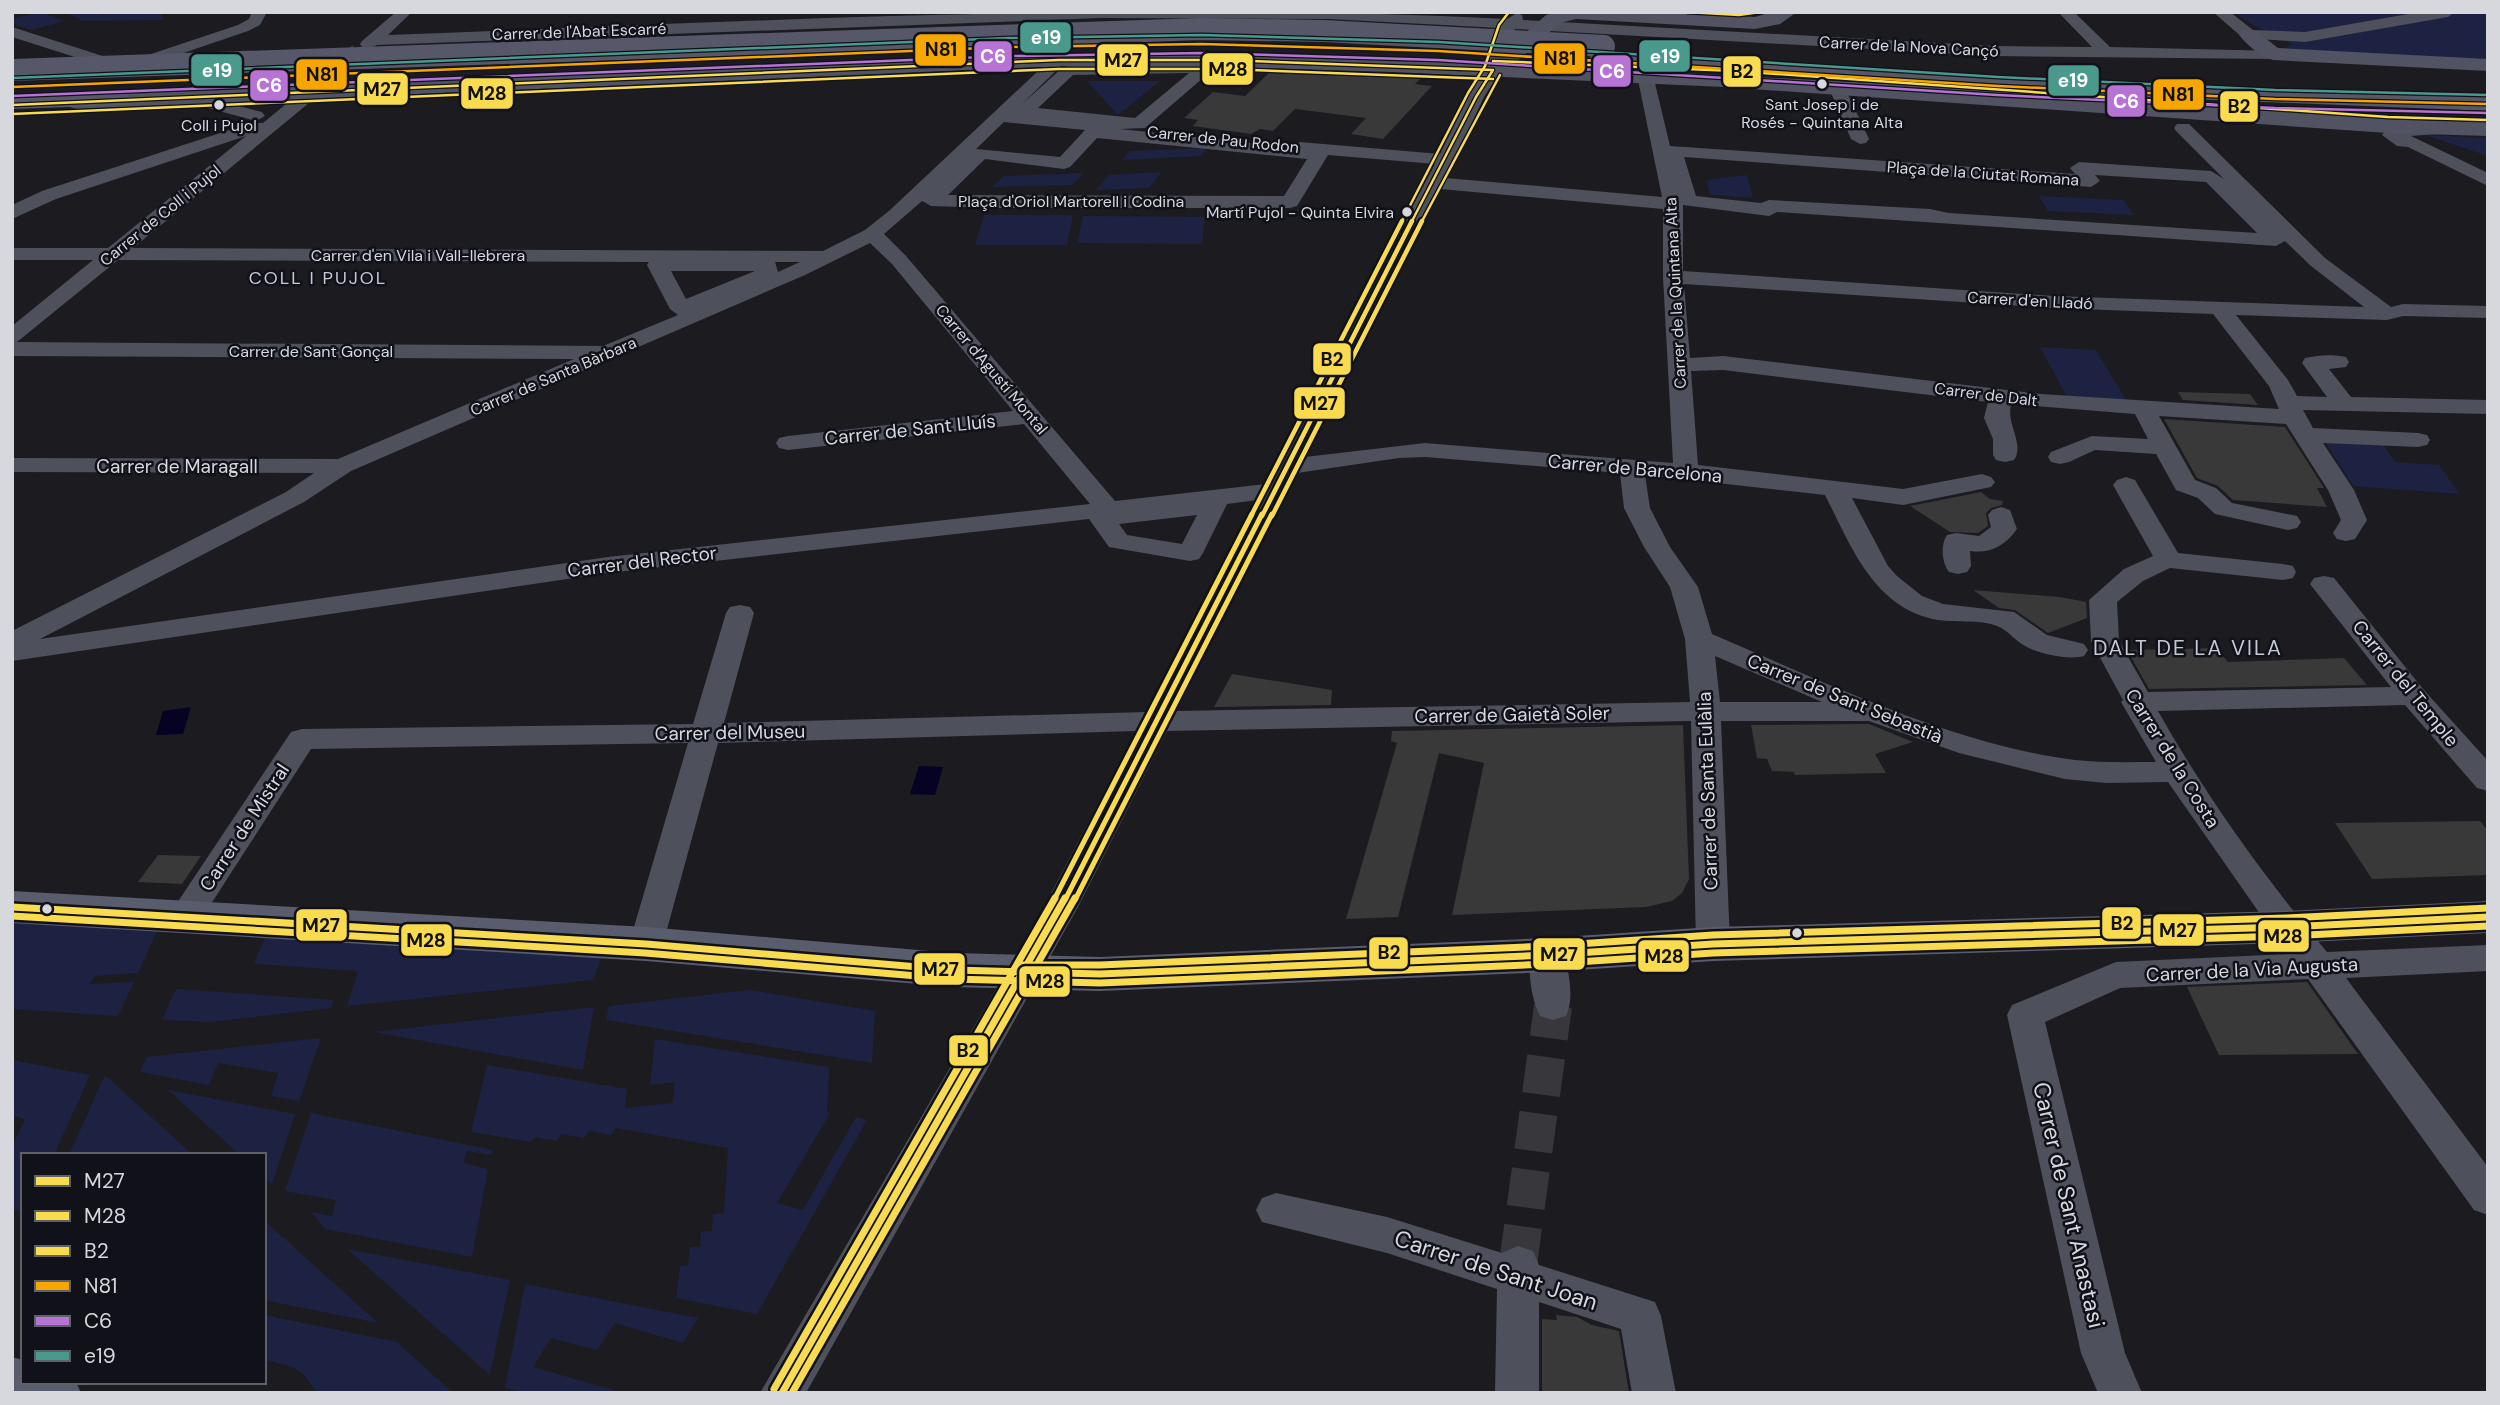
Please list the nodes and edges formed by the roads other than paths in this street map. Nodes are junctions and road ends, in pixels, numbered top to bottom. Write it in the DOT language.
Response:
graph roads {
  1 [pos="260,12"];
  2 [pos="405,12"];
  3 [pos="624,12"];
  4 [pos="1788,12"];
  5 [pos="2065,12"];
  6 [pos="2220,12"];
  7 [pos="2448,12"];
  8 [pos="1038,14"];
  9 [pos="1517,18"];
  10 [pos="1550,18"];
  11 [pos="518,20"];
  12 [pos="550,22"];
  13 [pos="12,32"];
  14 [pos="502,34"];
  15 [pos="373,40"];
  16 [pos="1793,40"];
  17 [pos="2260,44"];
  18 [pos="1602,52"];
  19 [pos="2106,52"];
  20 [pos="151,59"];
  21 [pos="103,61"];
  22 [pos="12,64"];
  23 [pos="2488,65"];
  24 [pos="1063,66"];
  25 [pos="12,70"];
  26 [pos="1493,70"];
  27 [pos="1645,75"];
  28 [pos="2488,78"];
  29 [pos="2237,81"];
  30 [pos="1998,86"];
  31 [pos="12,87"];
  32 [pos="2488,87"];
  33 [pos="1837,88"];
  34 [pos="309,94"];
  35 [pos="126,102"];
  36 [pos="12,104"];
  37 [pos="2488,104"];
  38 [pos="1000,116"];
  39 [pos="265,119"];
  40 [pos="2488,124"];
  41 [pos="2388,126"];
  42 [pos="2183,128"];
  43 [pos="2488,131"];
  44 [pos="1093,132"];
  45 [pos="1860,139"];
  46 [pos="1441,172"];
  47 [pos="2488,183"];
  48 [pos="1673,204"];
  49 [pos="1769,210"];
  50 [pos="12,213"];
  51 [pos="872,234"];
  52 [pos="12,254"];
  53 [pos="111,254"];
  54 [pos="823,256"];
  55 [pos="1673,277"];
  56 [pos="2219,308"];
  57 [pos="681,309"];
  58 [pos="2488,312"];
  59 [pos="2387,314"];
  60 [pos="12,337"];
  61 [pos="12,349"];
  62 [pos="609,352"];
  63 [pos="2338,362"];
  64 [pos="1678,365"];
  65 [pos="2000,395"];
  66 [pos="2343,402"];
  67 [pos="2144,409"];
  68 [pos="2483,412"];
  69 [pos="1032,416"];
  70 [pos="2296,418"];
  71 [pos="2418,440"];
  72 [pos="788,443"];
  73 [pos="2162,447"];
  74 [pos="2005,455"];
  75 [pos="2060,457"];
  76 [pos="12,465"];
  77 [pos="342,466"];
  78 [pos="1286,467"];
  79 [pos="1632,468"];
  80 [pos="1686,471"];
  81 [pos="1982,482"];
  82 [pos="2126,485"];
  83 [pos="1835,490"];
  84 [pos="1274,491"];
  85 [pos="1108,509"];
  86 [pos="2001,515"];
  87 [pos="2288,522"];
  88 [pos="2346,533"];
  89 [pos="2169,560"];
  90 [pos="1958,566"];
  91 [pos="2283,572"];
  92 [pos="2324,584"];
  93 [pos="740,612"];
  94 [pos="1699,639"];
  95 [pos="12,642"];
  96 [pos="2074,650"];
  97 [pos="12,652"];
  98 [pos="2413,696"];
  99 [pos="2144,701"];
  100 [pos="1711,706"];
  101 [pos="1868,712"];
  102 [pos="1157,721"];
  103 [pos="708,733"];
  104 [pos="302,739"];
  105 [pos="2177,772"];
  106 [pos="2488,781"];
  107 [pos="12,907"];
  108 [pos="186,915"];
  109 [pos="2488,917"];
  110 [pos="2286,927"];
  111 [pos="646,944"];
  112 [pos="1713,944"];
  113 [pos="1547,955"];
  114 [pos="2488,958"];
  115 [pos="2318,966"];
  116 [pos="1022,974"];
  117 [pos="1553,1006"];
  118 [pos="2025,1015"];
  119 [pos="2488,1198"];
  120 [pos="1276,1210"];
  121 [pos="1518,1270"];
  122 [pos="12,1384"];
  123 [pos="52,1393"];
  124 [pos="782,1393"];
  125 [pos="1517,1393"];
  126 [pos="1654,1393"];
  127 [pos="2120,1393"];
  1 -- 20 [label="street"];
  2 -- 15 [label="street"];
  3 -- 12 [label="street"];
  4 -- 10 [label="street"];
  4 -- 16 [label="street"];
  5 -- 19 [label="street"];
  6 -- 17 [label="street"];
  7 -- 17 [label="street, Carrer de la Nova Cançó"];
  8 -- 9 [label="street, Carrer de l'Abat Escarré"];
  8 -- 14 [label="street, Carrer de l'Abat Escarré"];
  9 -- 10 [label="street, Carrer de la Nova Cançó"];
  9 -- 26 [label="street"];
  10 -- 16 [label="street, Carrer de la Nova Cançó"];
  10 -- 26 [label="street"];
  11 -- 14 [label="street"];
  13 -- 21 [label="street"];
  14 -- 15 [label="street, Carrer de l'Abat Escarré"];
  15 -- 20 [label="street"];
  16 -- 19 [label="street, Carrer de la Nova Cançó"];
  17 -- 19 [label="street, Carrer de la Nova Cançó"];
  17 -- 23 [label="street"];
  18 -- 25 [label="highway, bridge"];
  18 -- 29 [label="highway"];
  18 -- 30 [label="highway"];
  18 -- 31 [label="highway"];
  20 -- 21 [label="street"];
  21 -- 22 [label="street"];
  24 -- 24 [label="street"];
  24 -- 26 [label="street"];
  24 -- 34 [label="street"];
  24 -- 38 [label="street, Carrer de Santa Bàrbara"];
  26 -- 27 [label="street"];
  26 -- 46 [label="street"];
  27 -- 33 [label="street"];
  27 -- 48 [label="street, Carrer de la Quintana Alta"];
  28 -- 29 [label="highway"];
  29 -- 32 [label="highway"];
  30 -- 37 [label="highway"];
  30 -- 40 [label="highway"];
  33 -- 41 [label="street"];
  33 -- 45 [label="street"];
  34 -- 35 [label="street"];
  34 -- 39 [label="street, Carrer de Coll i Pujol"];
  35 -- 36 [label="highway"];
  35 -- 39 [label="street"];
  38 -- 46 [label="street, Carrer de Pau Rodon"];
  38 -- 51 [label="street, Carrer de Santa Bàrbara"];
  39 -- 50 [label="street"];
  39 -- 53 [label="street, Carrer de Coll i Pujol"];
  41 -- 43 [label="street"];
  41 -- 47 [label="street"];
  42 -- 59 [label="street"];
  43 -- 47 [label="street"];
  44 -- 44 [label="street, Plaça d'Oriol Martorell i Codina"];
  46 -- 48 [label="street, Carrer de Pau Rodon"];
  46 -- 78 [label="street"];
  48 -- 55 [label="street, Carrer de la Quintana Alta"];
  49 -- 49 [label="street, Plaça de la Ciutat Romana"];
  51 -- 54 [label="street, Carrer de Santa Bàrbara"];
  51 -- 69 [label="street, Carrer d'Agustí Montal"];
  52 -- 53 [label="street, Carrer d'en Vila i Vall-llebrera"];
  53 -- 54 [label="street, Carrer d'en Vila i Vall-llebrera"];
  53 -- 60 [label="street, Carrer de Coll i Pujol"];
  54 -- 62 [label="street, Carrer de Santa Bàrbara"];
  55 -- 56 [label="street, Carrer d'en Lladó"];
  55 -- 64 [label="street, Carrer de la Quintana Alta"];
  56 -- 59 [label="street, Carrer d'en Lladó"];
  56 -- 70 [label="street"];
  57 -- 57 [label="street"];
  58 -- 59 [label="street, Carrer d'en Lladó"];
  61 -- 62 [label="street, Carrer de Sant Gonçal"];
  62 -- 77 [label="street, Carrer de Santa Bàrbara"];
  63 -- 66 [label="street"];
  64 -- 65 [label="street, Carrer de Dalt"];
  64 -- 80 [label="street, Carrer de la Quintana Alta"];
  65 -- 67 [label="street, Carrer de Dalt"];
  65 -- 74 [label="street"];
  66 -- 68 [label="street"];
  66 -- 70 [label="street"];
  67 -- 70 [label="street, Carrer de Dalt"];
  67 -- 73 [label="street"];
  69 -- 72 [label="street, Carrer de Sant Lluís"];
  69 -- 85 [label="street, Carrer d'Agustí Montal"];
  70 -- 71 [label="street"];
  70 -- 88 [label="street"];
  73 -- 75 [label="street"];
  73 -- 87 [label="street"];
  76 -- 77 [label="street, Carrer de Maragall"];
  77 -- 95 [label="street, Carrer de Santa Bàrbara"];
  78 -- 79 [label="street, Carrer de Barcelona"];
  78 -- 84 [label="street"];
  79 -- 80 [label="street, Carrer de Barcelona"];
  79 -- 94 [label="street"];
  80 -- 83 [label="street, Carrer de Barcelona"];
  81 -- 83 [label="street, Carrer de Barcelona"];
  82 -- 89 [label="street"];
  83 -- 96 [label="street"];
  84 -- 85 [label="street, Carrer del Rector"];
  84 -- 102 [label="street"];
  85 -- 97 [label="street, Carrer del Rector"];
  86 -- 90 [label="street"];
  89 -- 91 [label="street, Carrer de la Costa"];
  89 -- 99 [label="street, Carrer de la Costa"];
  92 -- 98 [label="street, Carrer del Temple"];
  93 -- 103 [label="street"];
  94 -- 100 [label="street, Carrer de Santa Eulàlia"];
  94 -- 101 [label="street, Carrer de Sant Sebastià"];
  98 -- 99 [label="street"];
  98 -- 106 [label="street, Carrer del Temple"];
  99 -- 105 [label="street, Carrer de la Costa"];
  100 -- 101 [label="street, Carrer de Gaietà Soler"];
  100 -- 102 [label="street, Carrer de Gaietà Soler"];
  100 -- 112 [label="street, Carrer de Santa Eulàlia"];
  101 -- 105 [label="street, Carrer de Sant Sebastià"];
  102 -- 103 [label="street, Carrer del Museu"];
  102 -- 116 [label="street"];
  103 -- 104 [label="street, Carrer del Museu"];
  103 -- 111 [label="street"];
  104 -- 108 [label="street, Carrer de Mistral"];
  105 -- 110 [label="street, Carrer de la Costa"];
  107 -- 108 [label="main road, Carrer de la Via Augusta"];
  108 -- 111 [label="main road, Carrer de la Via Augusta"];
  109 -- 110 [label="main road, Carrer de la Via Augusta"];
  110 -- 112 [label="main road, Carrer de la Via Augusta"];
  110 -- 115 [label="street, Carrer de la Costa"];
  111 -- 116 [label="main road, Carrer de la Via Augusta"];
  112 -- 113 [label="main road, Carrer de la Via Augusta"];
  113 -- 116 [label="main road, Carrer de la Via Augusta"];
  113 -- 117 [label="street"];
  114 -- 115 [label="street, Carrer de la Via Augusta"];
  115 -- 118 [label="street, Carrer de la Via Augusta"];
  115 -- 119 [label="street, Carrer de la Costa"];
  116 -- 124 [label="street"];
  118 -- 127 [label="street, Carrer de Sant Anastasi"];
  120 -- 121 [label="street, Carrer de Sant Joan"];
  121 -- 125 [label="street"];
  121 -- 126 [label="street, Carrer de Sant Joan"];
  122 -- 123 [label="main road"];
}
